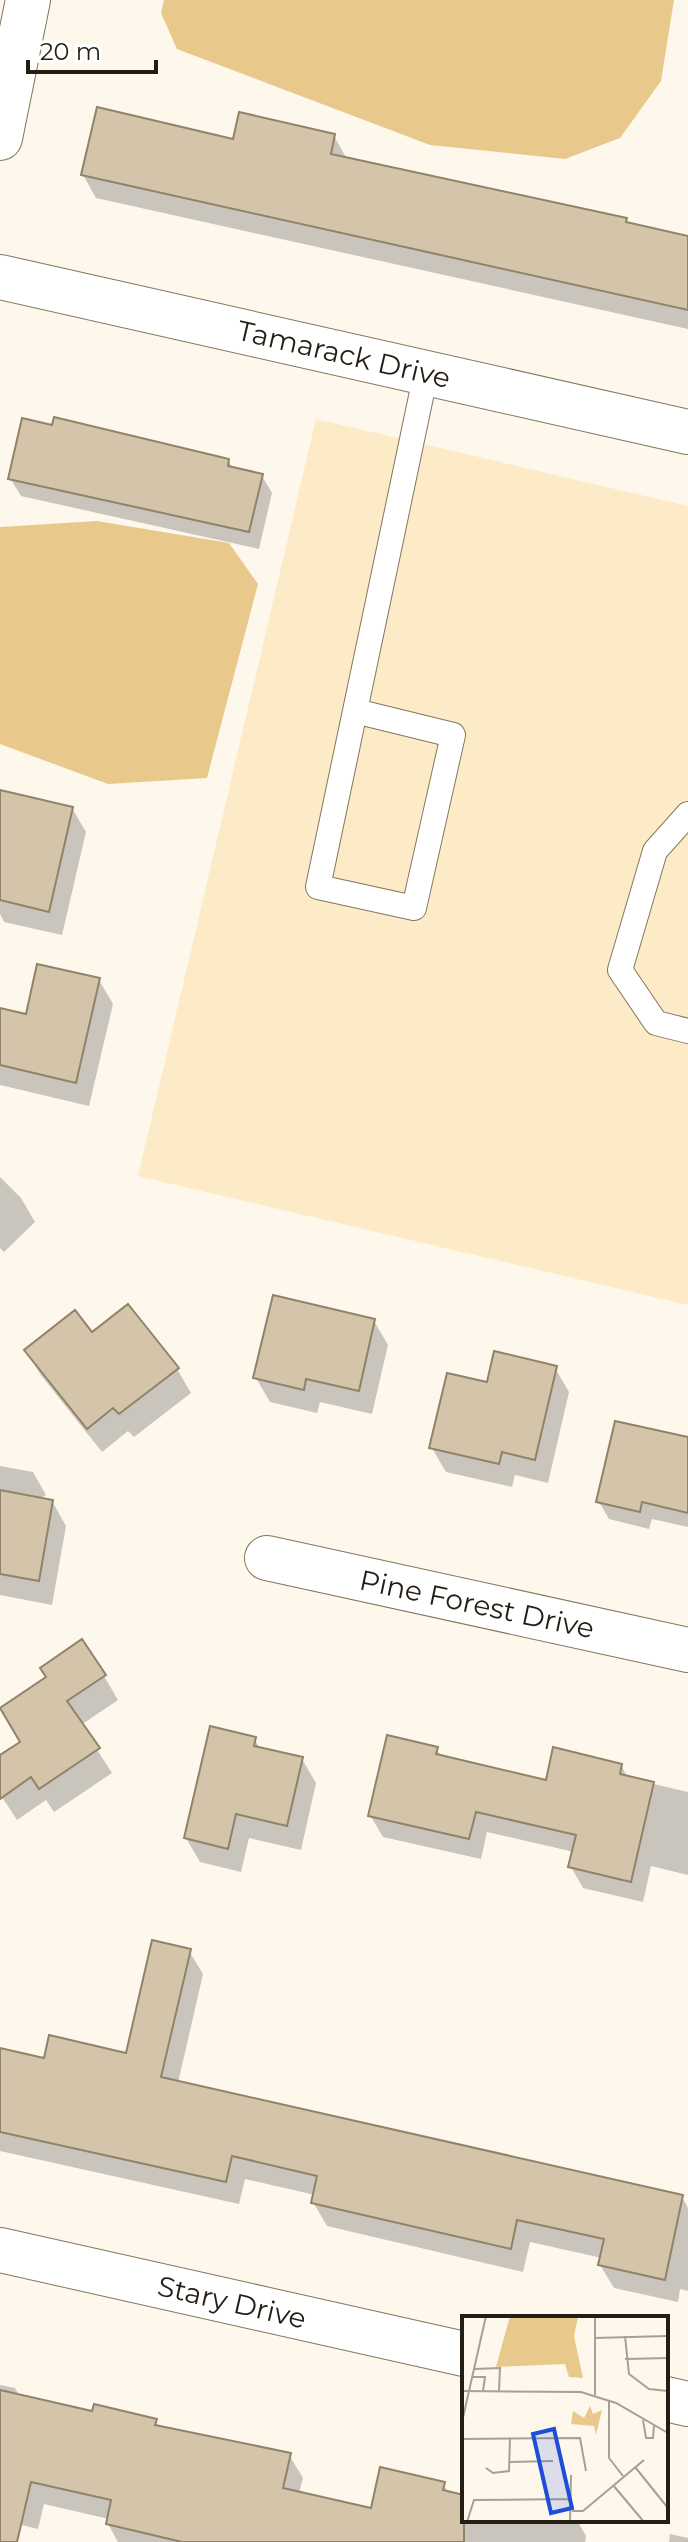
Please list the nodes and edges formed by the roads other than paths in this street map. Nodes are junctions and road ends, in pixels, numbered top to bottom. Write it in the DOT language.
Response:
graph roads {
  1 [pos="28,0"];
  2 [pos="0,138"];
  3 [pos="0,277"];
  4 [pos="426,373"];
  5 [pos="688,432"];
  6 [pos="355,711"];
  7 [pos="688,814"];
  8 [pos="688,1031"];
  9 [pos="267,1558"];
  10 [pos="688,1650"];
  11 [pos="0,2250"];
  12 [pos="462,2354"];
  13 [pos="668,2399"];
  14 [pos="688,2404"];
  1 -- 2 [label="street"];
  3 -- 4 [label="street, Tamarack Drive"];
  4 -- 5 [label="street, Tamarack Drive"];
  4 -- 6 [label="lane"];
  6 -- 6 [label="lane"];
  7 -- 8 [label="lane"];
  9 -- 10 [label="street, Pine Forest Drive"];
  11 -- 12 [label="street, Stary Drive"];
  13 -- 14 [label="street"];
}
